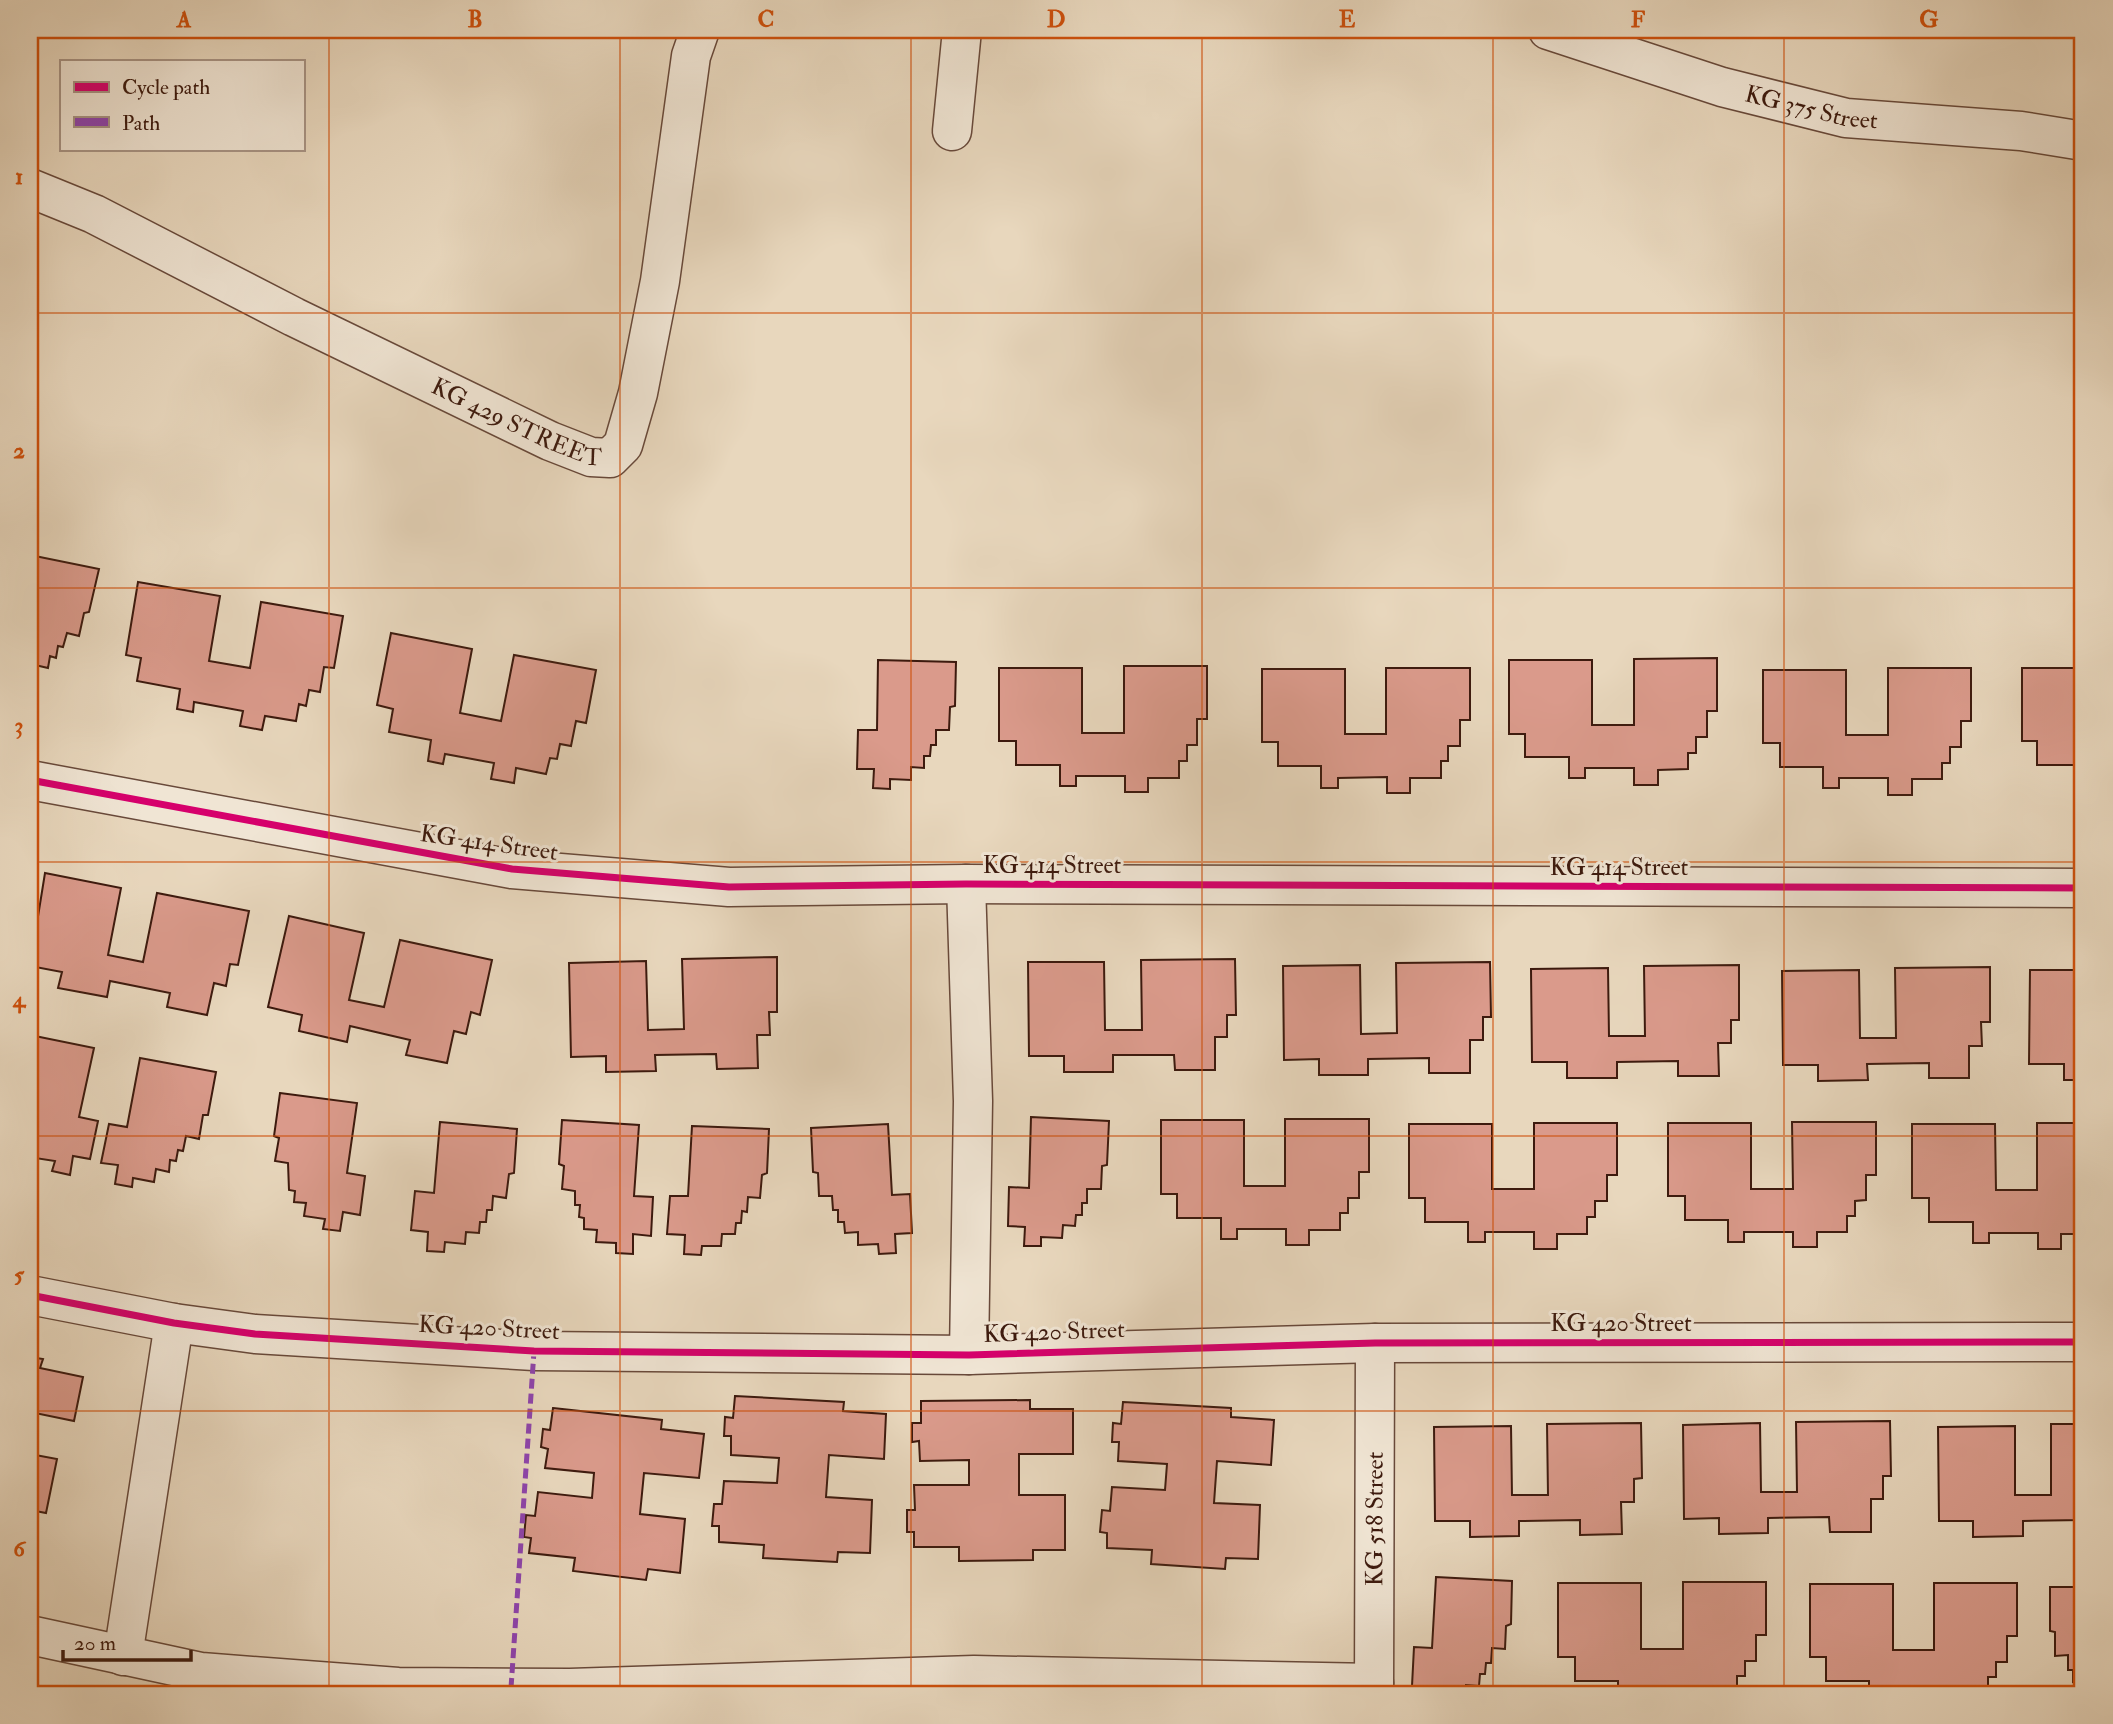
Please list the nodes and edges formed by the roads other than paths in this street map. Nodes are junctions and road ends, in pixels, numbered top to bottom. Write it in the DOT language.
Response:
graph roads {
  1 [pos="700,30"];
  2 [pos="962,30"];
  3 [pos="1548,30"];
  4 [pos="952,131"];
  5 [pos="2083,141"];
  6 [pos="30,188"];
  7 [pos="30,780"];
  8 [pos="966,884"];
  9 [pos="2083,888"];
  10 [pos="30,1295"];
  11 [pos="174,1323"];
  12 [pos="2083,1342"];
  13 [pos="1375,1343"];
  14 [pos="969,1355"];
  15 [pos="30,1635"];
  16 [pos="123,1656"];
  17 [pos="1374,1688"];
  1 -- 6 [label="street, KG 429 STREET"];
  2 -- 4 [label="street"];
  3 -- 5 [label="street, KG 375 Street"];
  7 -- 8 [label="street, KG 414 Street"];
  8 -- 9 [label="street, KG 414 Street"];
  8 -- 14 [label="street"];
  10 -- 11 [label="street, KG 420 Street"];
  11 -- 14 [label="street, KG 420 Street"];
  11 -- 16 [label="street"];
  12 -- 13 [label="street, KG 420 Street"];
  13 -- 14 [label="street, KG 420 Street"];
  13 -- 17 [label="street, KG 518 Street"];
  15 -- 16 [label="street"];
  16 -- 17 [label="street"];
}
